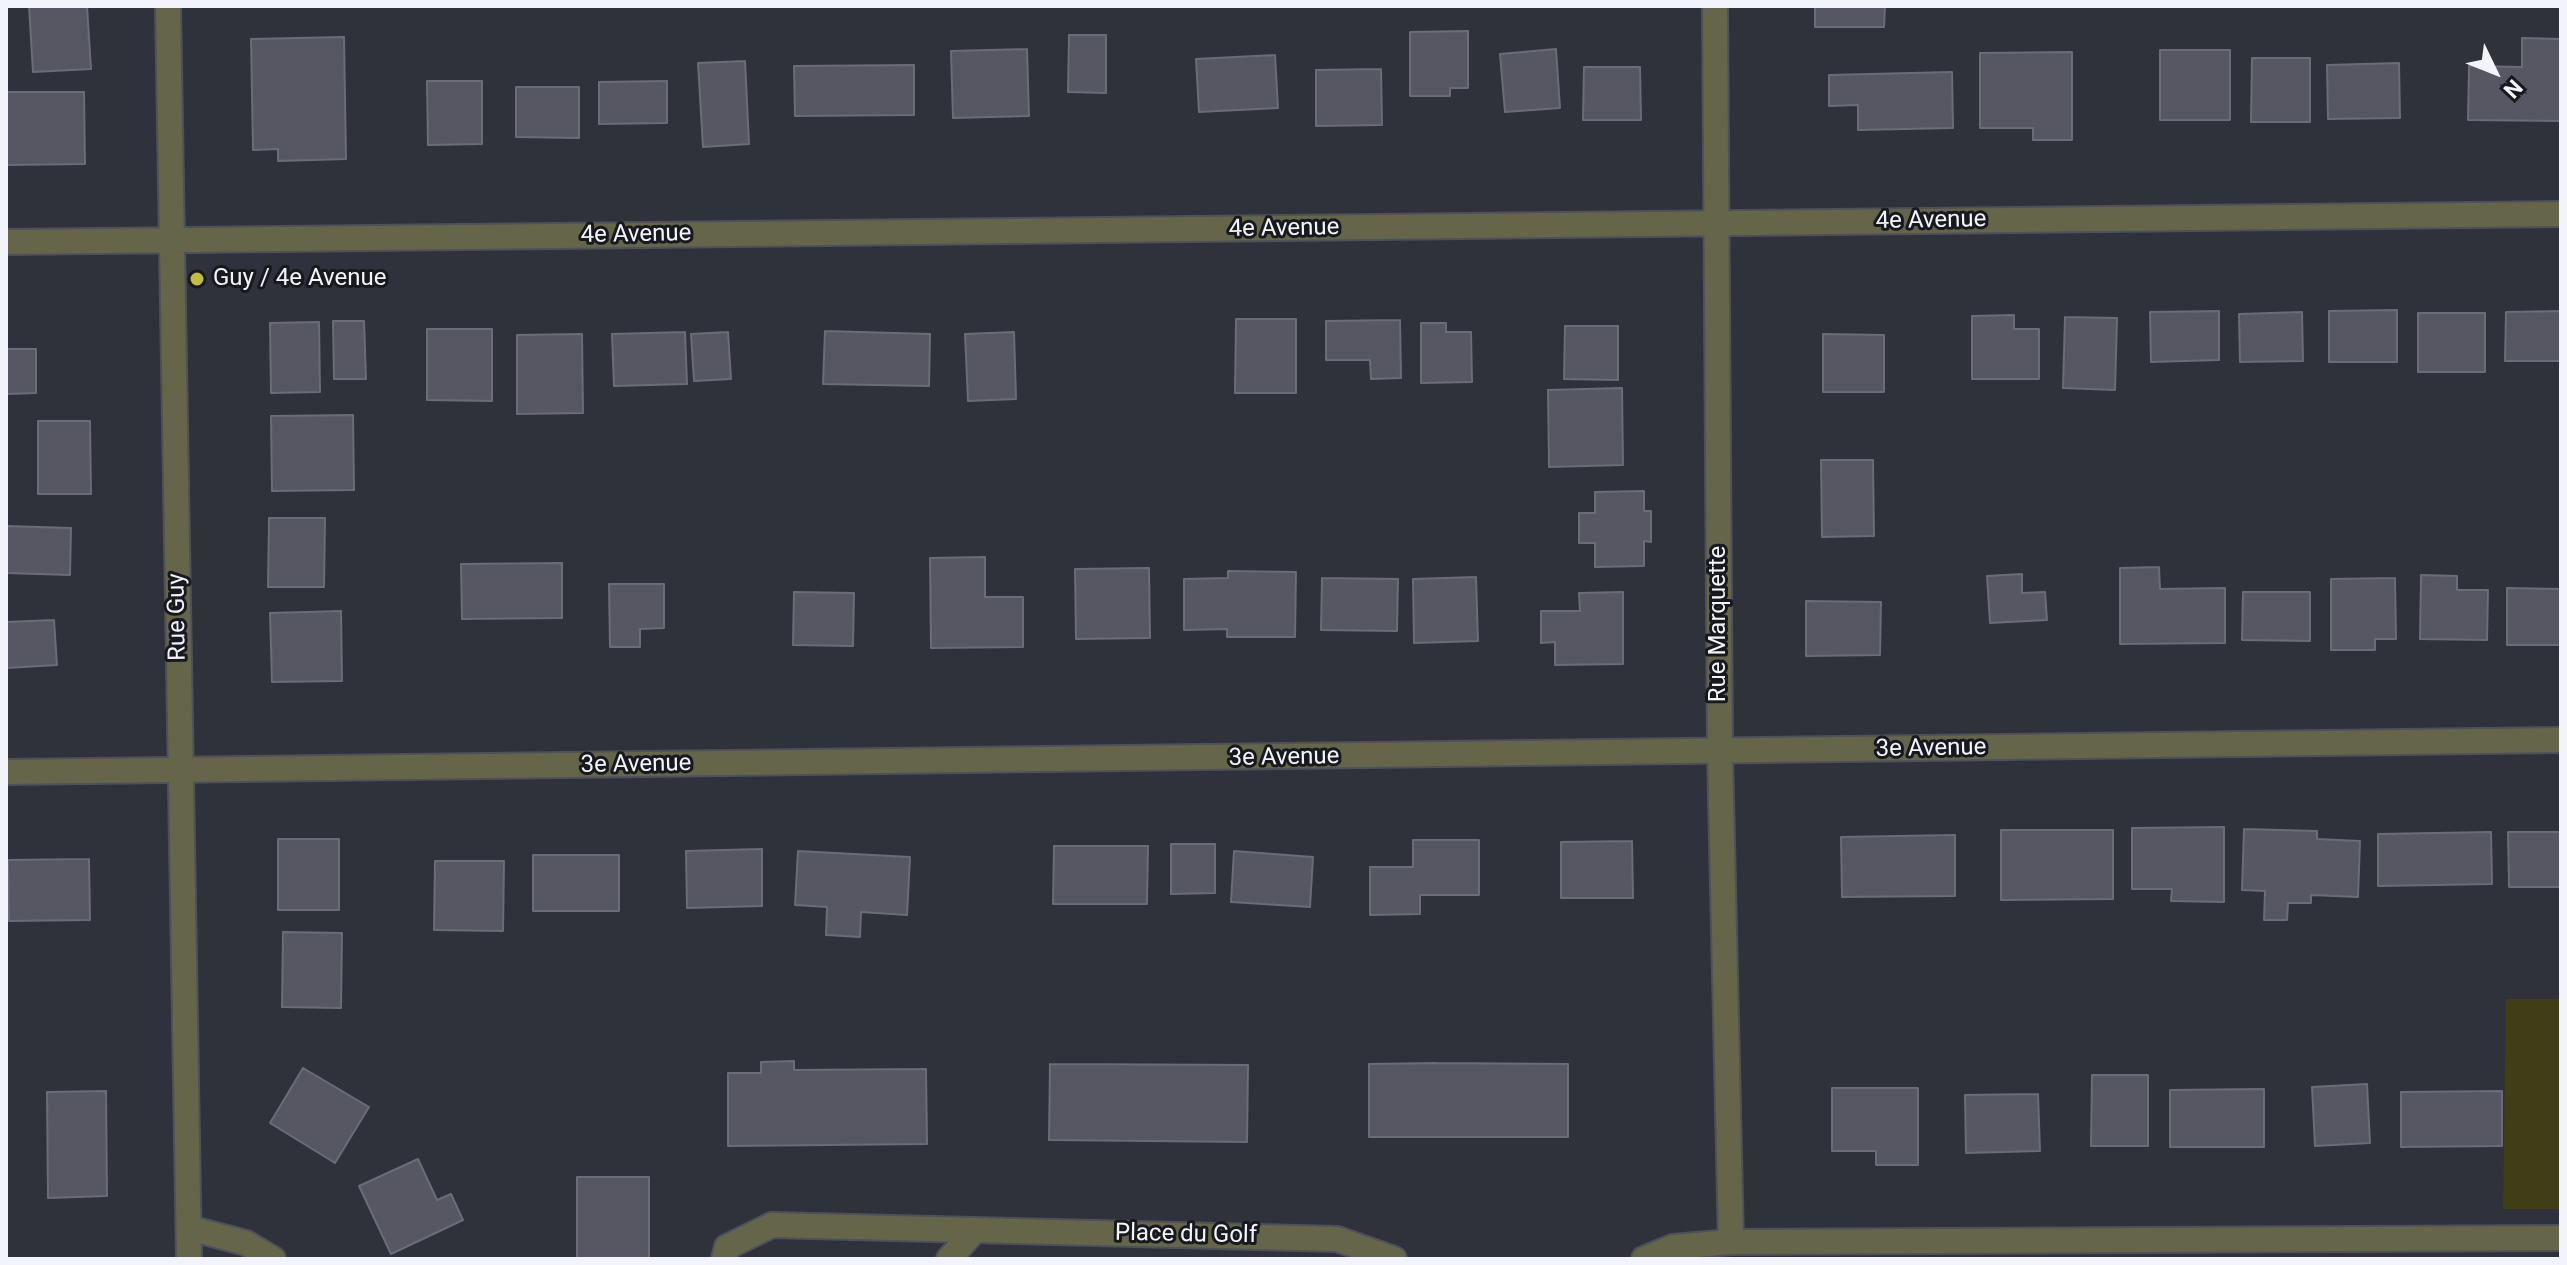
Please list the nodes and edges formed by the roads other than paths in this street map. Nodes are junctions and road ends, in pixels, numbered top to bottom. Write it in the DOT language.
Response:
graph roads {
  1 [pos="168,6"];
  2 [pos="1715,6"];
  3 [pos="2561,214"];
  4 [pos="1717,224"];
  5 [pos="172,240"];
  6 [pos="6,242"];
  7 [pos="2561,740"];
  8 [pos="1720,753"];
  9 [pos="181,770"];
  10 [pos="6,772"];
  11 [pos="189,1228"];
  12 [pos="974,1231"];
  13 [pos="2561,1238"];
  14 [pos="1731,1242"];
  15 [pos="2202,1250"];
  16 [pos="189,1259"];
  17 [pos="273,1259"];
  18 [pos="724,1259"];
  19 [pos="949,1259"];
  20 [pos="1394,1259"];
  21 [pos="1644,1259"];
  1 -- 5 [label="street, Rue Guy"];
  2 -- 4 [label="street, Rue Marquette"];
  3 -- 4 [label="street, 4e Avenue"];
  4 -- 5 [label="street, 4e Avenue"];
  4 -- 8 [label="street, Rue Marquette"];
  5 -- 6 [label="street, 4e Avenue"];
  5 -- 9 [label="street, Rue Guy"];
  7 -- 8 [label="street, 3e Avenue"];
  8 -- 9 [label="street, 3e Avenue"];
  8 -- 14 [label="street, Rue Marquette"];
  9 -- 10 [label="street, 3e Avenue"];
  9 -- 11 [label="street, Rue Guy"];
  11 -- 16 [label="street, Rue Guy"];
  11 -- 17 [label="street"];
  12 -- 18 [label="street, Place du Golf"];
  12 -- 19 [label="street"];
  12 -- 20 [label="street, Place du Golf"];
  13 -- 15 [label="street"];
  14 -- 15 [label="street"];
  14 -- 21 [label="street"];
}
